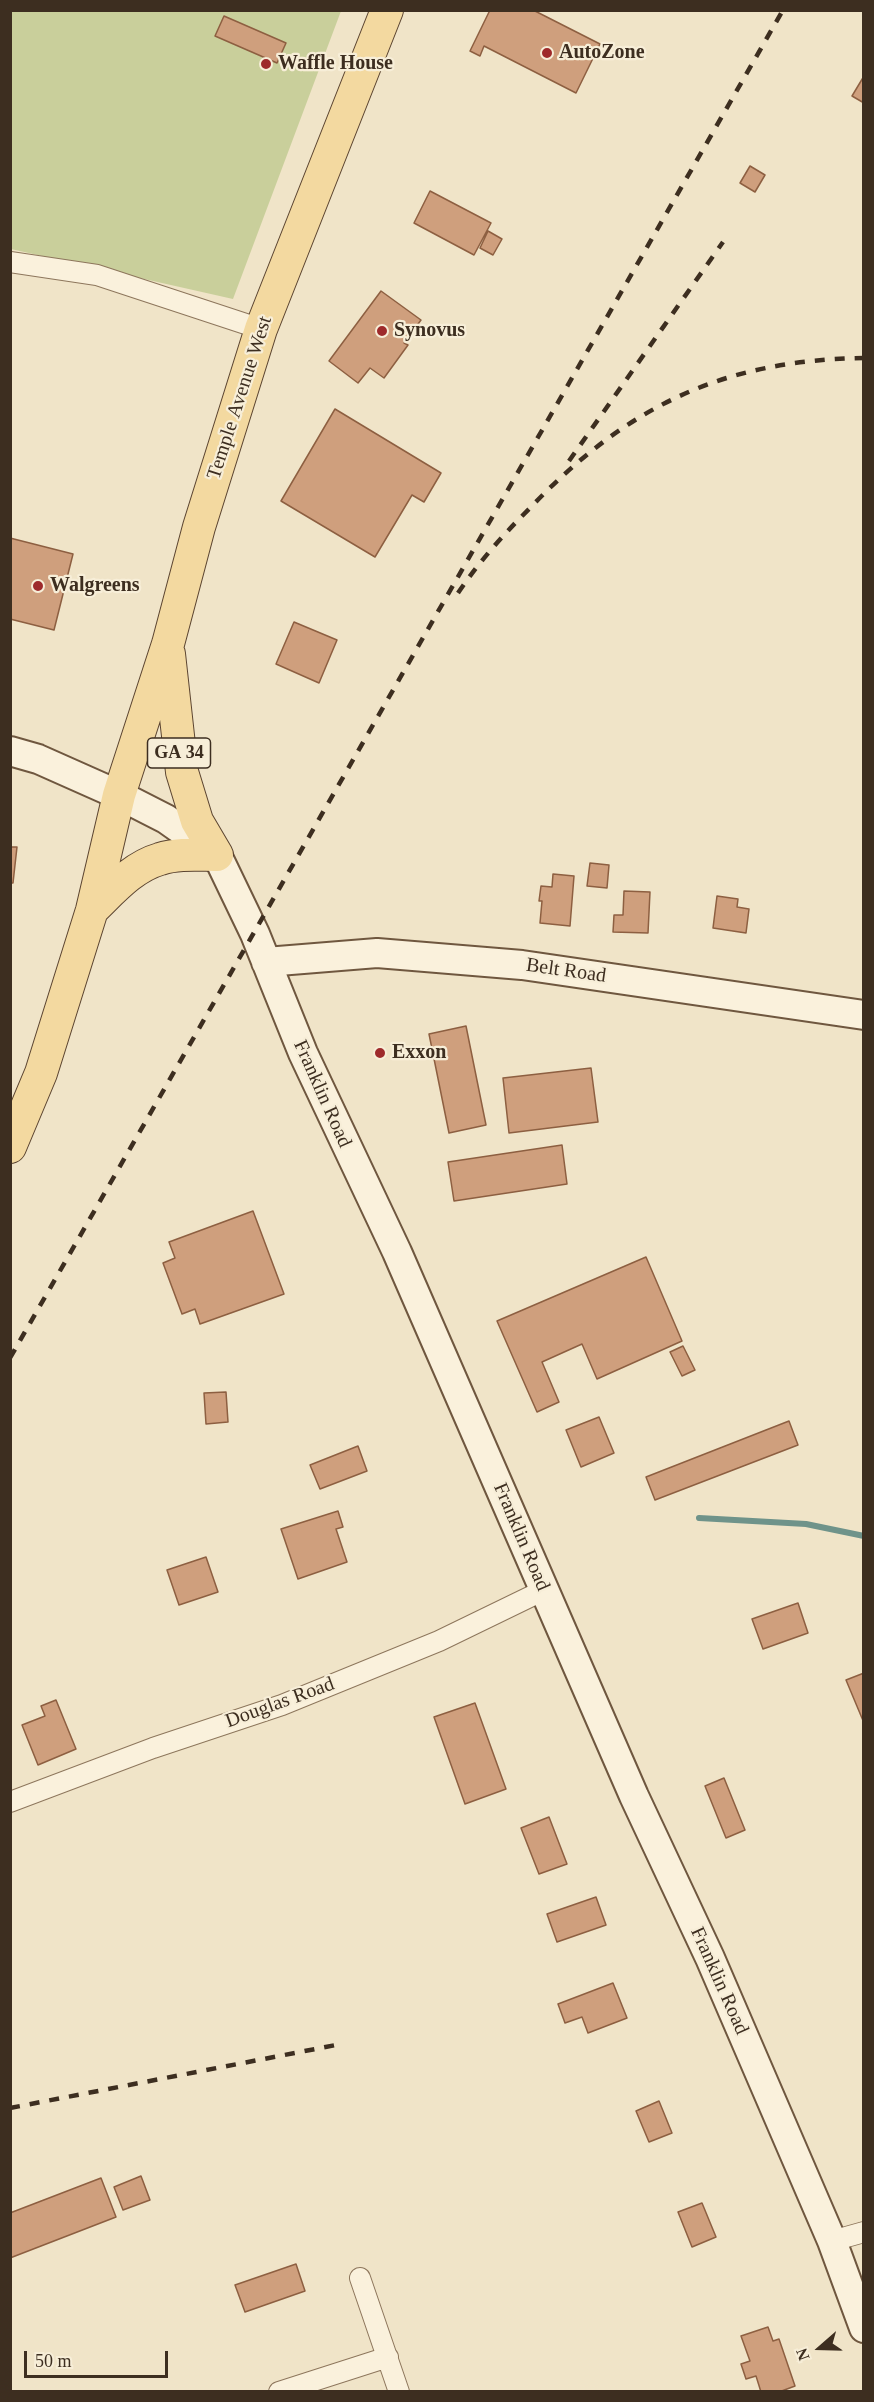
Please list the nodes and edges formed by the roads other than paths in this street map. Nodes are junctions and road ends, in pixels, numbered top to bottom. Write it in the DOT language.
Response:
graph roads {
  1 [pos="387,10"];
  2 [pos="10,262"];
  3 [pos="261,329"];
  4 [pos="168,644"];
  5 [pos="10,751"];
  6 [pos="119,795"];
  7 [pos="217,855"];
  8 [pos="92,910"];
  9 [pos="266,962"];
  10 [pos="864,1015"];
  11 [pos="10,1147"];
  12 [pos="544,1590"];
  13 [pos="10,1802"];
  14 [pos="864,2232"];
  15 [pos="832,2241"];
  16 [pos="360,2278"];
  17 [pos="864,2328"];
  18 [pos="388,2357"];
  19 [pos="279,2391"];
  20 [pos="399,2391"];
  1 -- 3 [label="main road, Temple Avenue West"];
  2 -- 3 [label="street"];
  3 -- 4 [label="main road, Temple Avenue West"];
  4 -- 6 [label="main road, Temple Avenue West"];
  4 -- 7 [label="main road, GA 34"];
  5 -- 6 [label="main road"];
  6 -- 7 [label="main road"];
  6 -- 8 [label="main road, Temple Avenue West"];
  7 -- 8 [label="main road"];
  7 -- 9 [label="main road, Franklin Road / GA 34"];
  8 -- 11 [label="main road, Temple Avenue West"];
  9 -- 10 [label="main road, Belt Road"];
  9 -- 12 [label="main road, Franklin Road / GA 34"];
  12 -- 13 [label="street, Douglas Road"];
  12 -- 15 [label="main road, Franklin Road / GA 34"];
  14 -- 15 [label="street"];
  15 -- 17 [label="main road, Franklin Road / GA 34"];
  16 -- 18 [label="street"];
  18 -- 19 [label="street"];
  18 -- 20 [label="street"];
}
